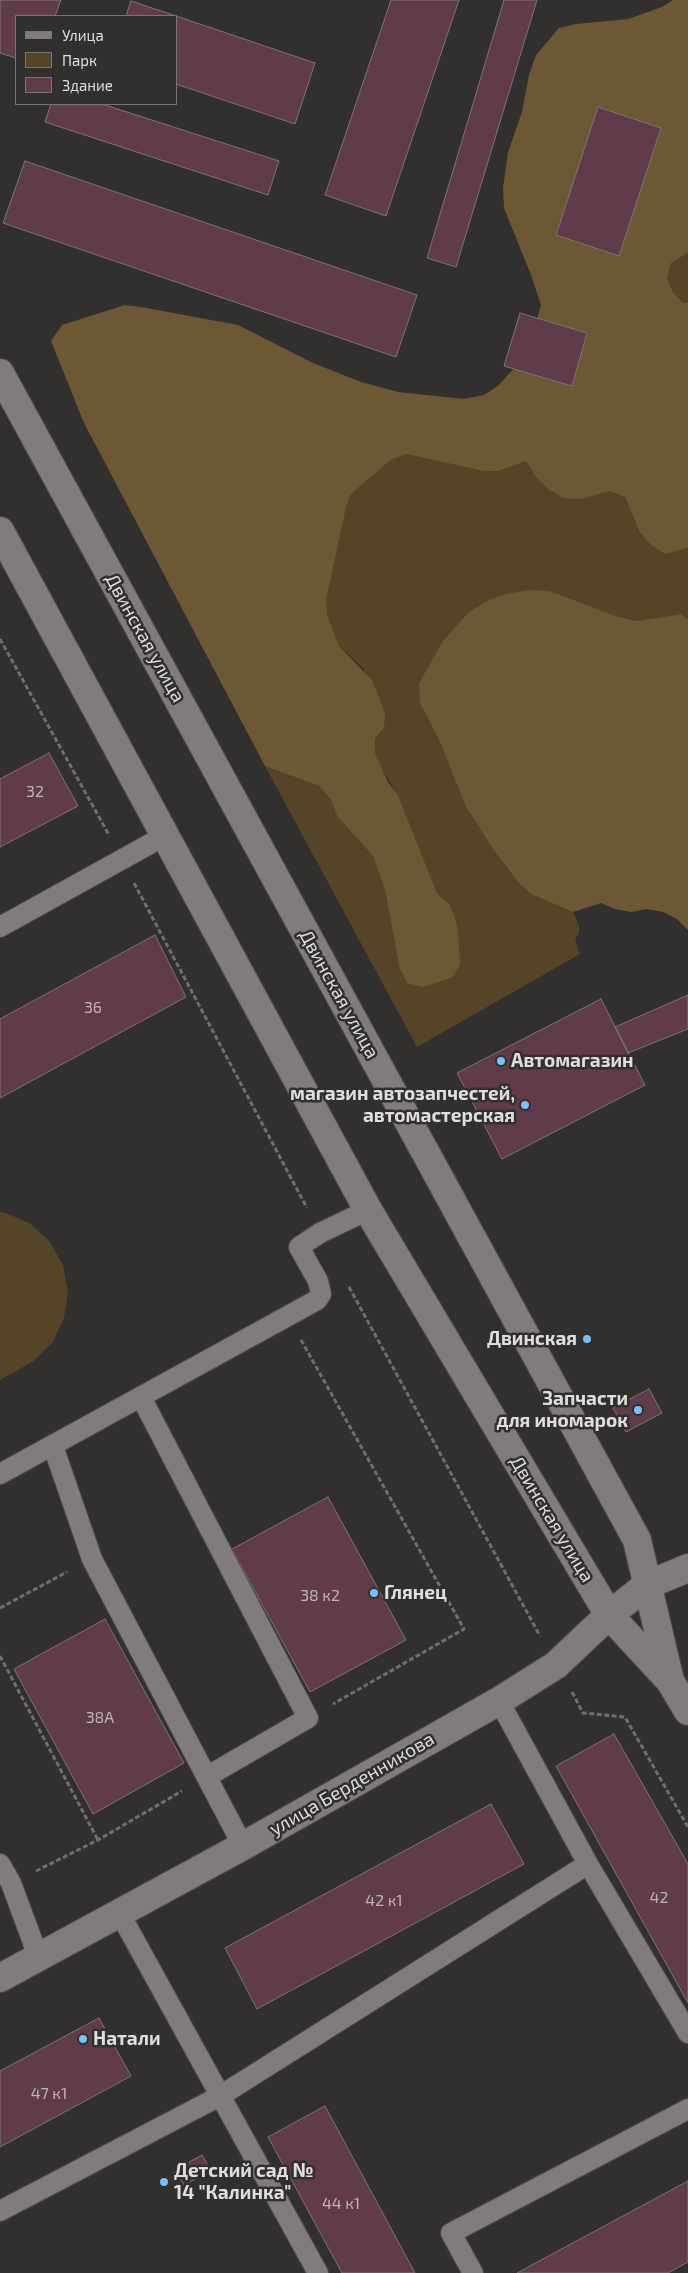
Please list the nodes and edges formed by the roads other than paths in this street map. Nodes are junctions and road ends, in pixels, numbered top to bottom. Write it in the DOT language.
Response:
graph roads {
  1 [pos="0,373"];
  2 [pos="0,531"];
  3 [pos="166,835"];
  4 [pos="0,927"];
  5 [pos="368,1210"];
  6 [pos="141,1397"];
  7 [pos="53,1446"];
  8 [pos="0,1474"];
  9 [pos="688,1568"];
  10 [pos="647,1584"];
  11 [pos="609,1616"];
  12 [pos="670,1681"];
  13 [pos="499,1701"];
  14 [pos="688,1711"];
  15 [pos="208,1776"];
  16 [pos="243,1846"];
  17 [pos="0,1864"];
  18 [pos="588,1864"];
  19 [pos="119,1912"];
  20 [pos="38,1956"];
  21 [pos="0,1978"];
  22 [pos="688,2034"];
  23 [pos="220,2096"];
  24 [pos="688,2109"];
  25 [pos="0,2211"];
  26 [pos="318,2273"];
  27 [pos="473,2273"];
  1 -- 10 [label="street, Двинская улица"];
  2 -- 3 [label="street, Двинская улица"];
  3 -- 4 [label="lane"];
  3 -- 5 [label="street, Двинская улица"];
  5 -- 6 [label="lane"];
  5 -- 11 [label="street, Двинская улица"];
  6 -- 7 [label="lane"];
  6 -- 15 [label="lane"];
  7 -- 8 [label="lane"];
  7 -- 15 [label="lane"];
  9 -- 10 [label="street, улица Берденникова"];
  10 -- 11 [label="street, улица Берденникова"];
  10 -- 12 [label="street, Двинская улица"];
  11 -- 12 [label="street, Двинская улица"];
  11 -- 13 [label="street, улица Берденникова"];
  12 -- 14 [label="street, Двинская улица"];
  13 -- 16 [label="street, улица Берденникова"];
  13 -- 18 [label="lane"];
  15 -- 16 [label="lane"];
  16 -- 19 [label="street, улица Берденникова"];
  17 -- 20 [label="lane"];
  18 -- 22 [label="lane"];
  18 -- 23 [label="lane"];
  19 -- 20 [label="street, улица Берденникова"];
  19 -- 23 [label="lane"];
  20 -- 21 [label="street, улица Берденникова"];
  23 -- 25 [label="lane"];
  23 -- 26 [label="lane"];
  24 -- 27 [label="lane"];
}
